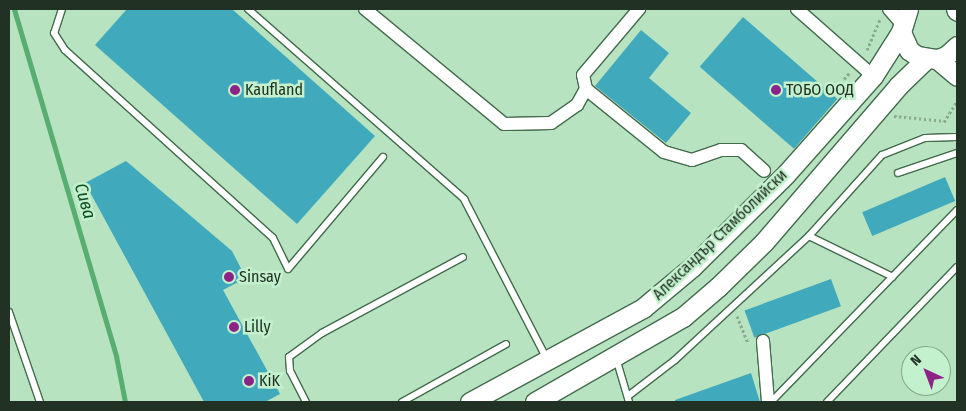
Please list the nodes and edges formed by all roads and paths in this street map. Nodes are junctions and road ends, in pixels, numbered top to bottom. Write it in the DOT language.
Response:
graph roads {
  1 [pos="62,9"];
  2 [pos="248,9"];
  3 [pos="365,9"];
  4 [pos="640,9"];
  5 [pos="797,9"];
  6 [pos="884,9"];
  7 [pos="900,18"];
  8 [pos="957,46"];
  9 [pos="865,54"];
  10 [pos="932,59"];
  11 [pos="874,76"];
  12 [pos="957,76"];
  13 [pos="586,89"];
  14 [pos="957,101"];
  15 [pos="877,110"];
  16 [pos="945,121"];
  17 [pos="935,137"];
  18 [pos="957,137"];
  19 [pos="957,153"];
  20 [pos="383,157"];
  21 [pos="764,171"];
  22 [pos="898,173"];
  23 [pos="957,210"];
  24 [pos="809,236"];
  25 [pos="463,256"];
  26 [pos="957,267"];
  27 [pos="893,277"];
  28 [pos="733,306"];
  29 [pos="9,312"];
  30 [pos="763,341"];
  31 [pos="506,344"];
  32 [pos="615,357"];
  33 [pos="547,361"];
  34 [pos="628,399"];
  35 [pos="40,402"];
  36 [pos="306,402"];
  37 [pos="402,402"];
  38 [pos="470,402"];
  39 [pos="535,402"];
  40 [pos="770,402"];
  41 [pos="827,402"];
  1 -- 20 [label="lane"];
  2 -- 33 [label="lane"];
  3 -- 13 [label="street"];
  4 -- 13 [label="street"];
  5 -- 11 [label="street"];
  6 -- 9 [label="path"];
  7 -- 10 [label="main road, Александър Стамболийски"];
  7 -- 11 [label="main road, Александър Стамболийски"];
  8 -- 10 [label="main road, Александър Стамболийски"];
  10 -- 12 [label="main road"];
  10 -- 15 [label="main road, Александър Стамболийски"];
  11 -- 33 [label="main road, Александър Стамболийски"];
  13 -- 21 [label="street"];
  14 -- 16 [label="path"];
  15 -- 16 [label="path"];
  15 -- 32 [label="main road, Александър Стамболийски"];
  16 -- 17 [label="path"];
  17 -- 18 [label="lane"];
  17 -- 24 [label="lane"];
  19 -- 22 [label="lane"];
  23 -- 27 [label="lane"];
  24 -- 27 [label="lane"];
  24 -- 28 [label="lane"];
  25 -- 36 [label="lane"];
  26 -- 41 [label="lane"];
  27 -- 40 [label="lane"];
  28 -- 30 [label="path"];
  28 -- 34 [label="lane"];
  29 -- 35 [label="lane"];
  30 -- 40 [label="street"];
  31 -- 37 [label="lane"];
  32 -- 34 [label="lane"];
  32 -- 39 [label="main road, Александър Стамболийски"];
  33 -- 38 [label="main road, Александър Стамболийски"];
}
